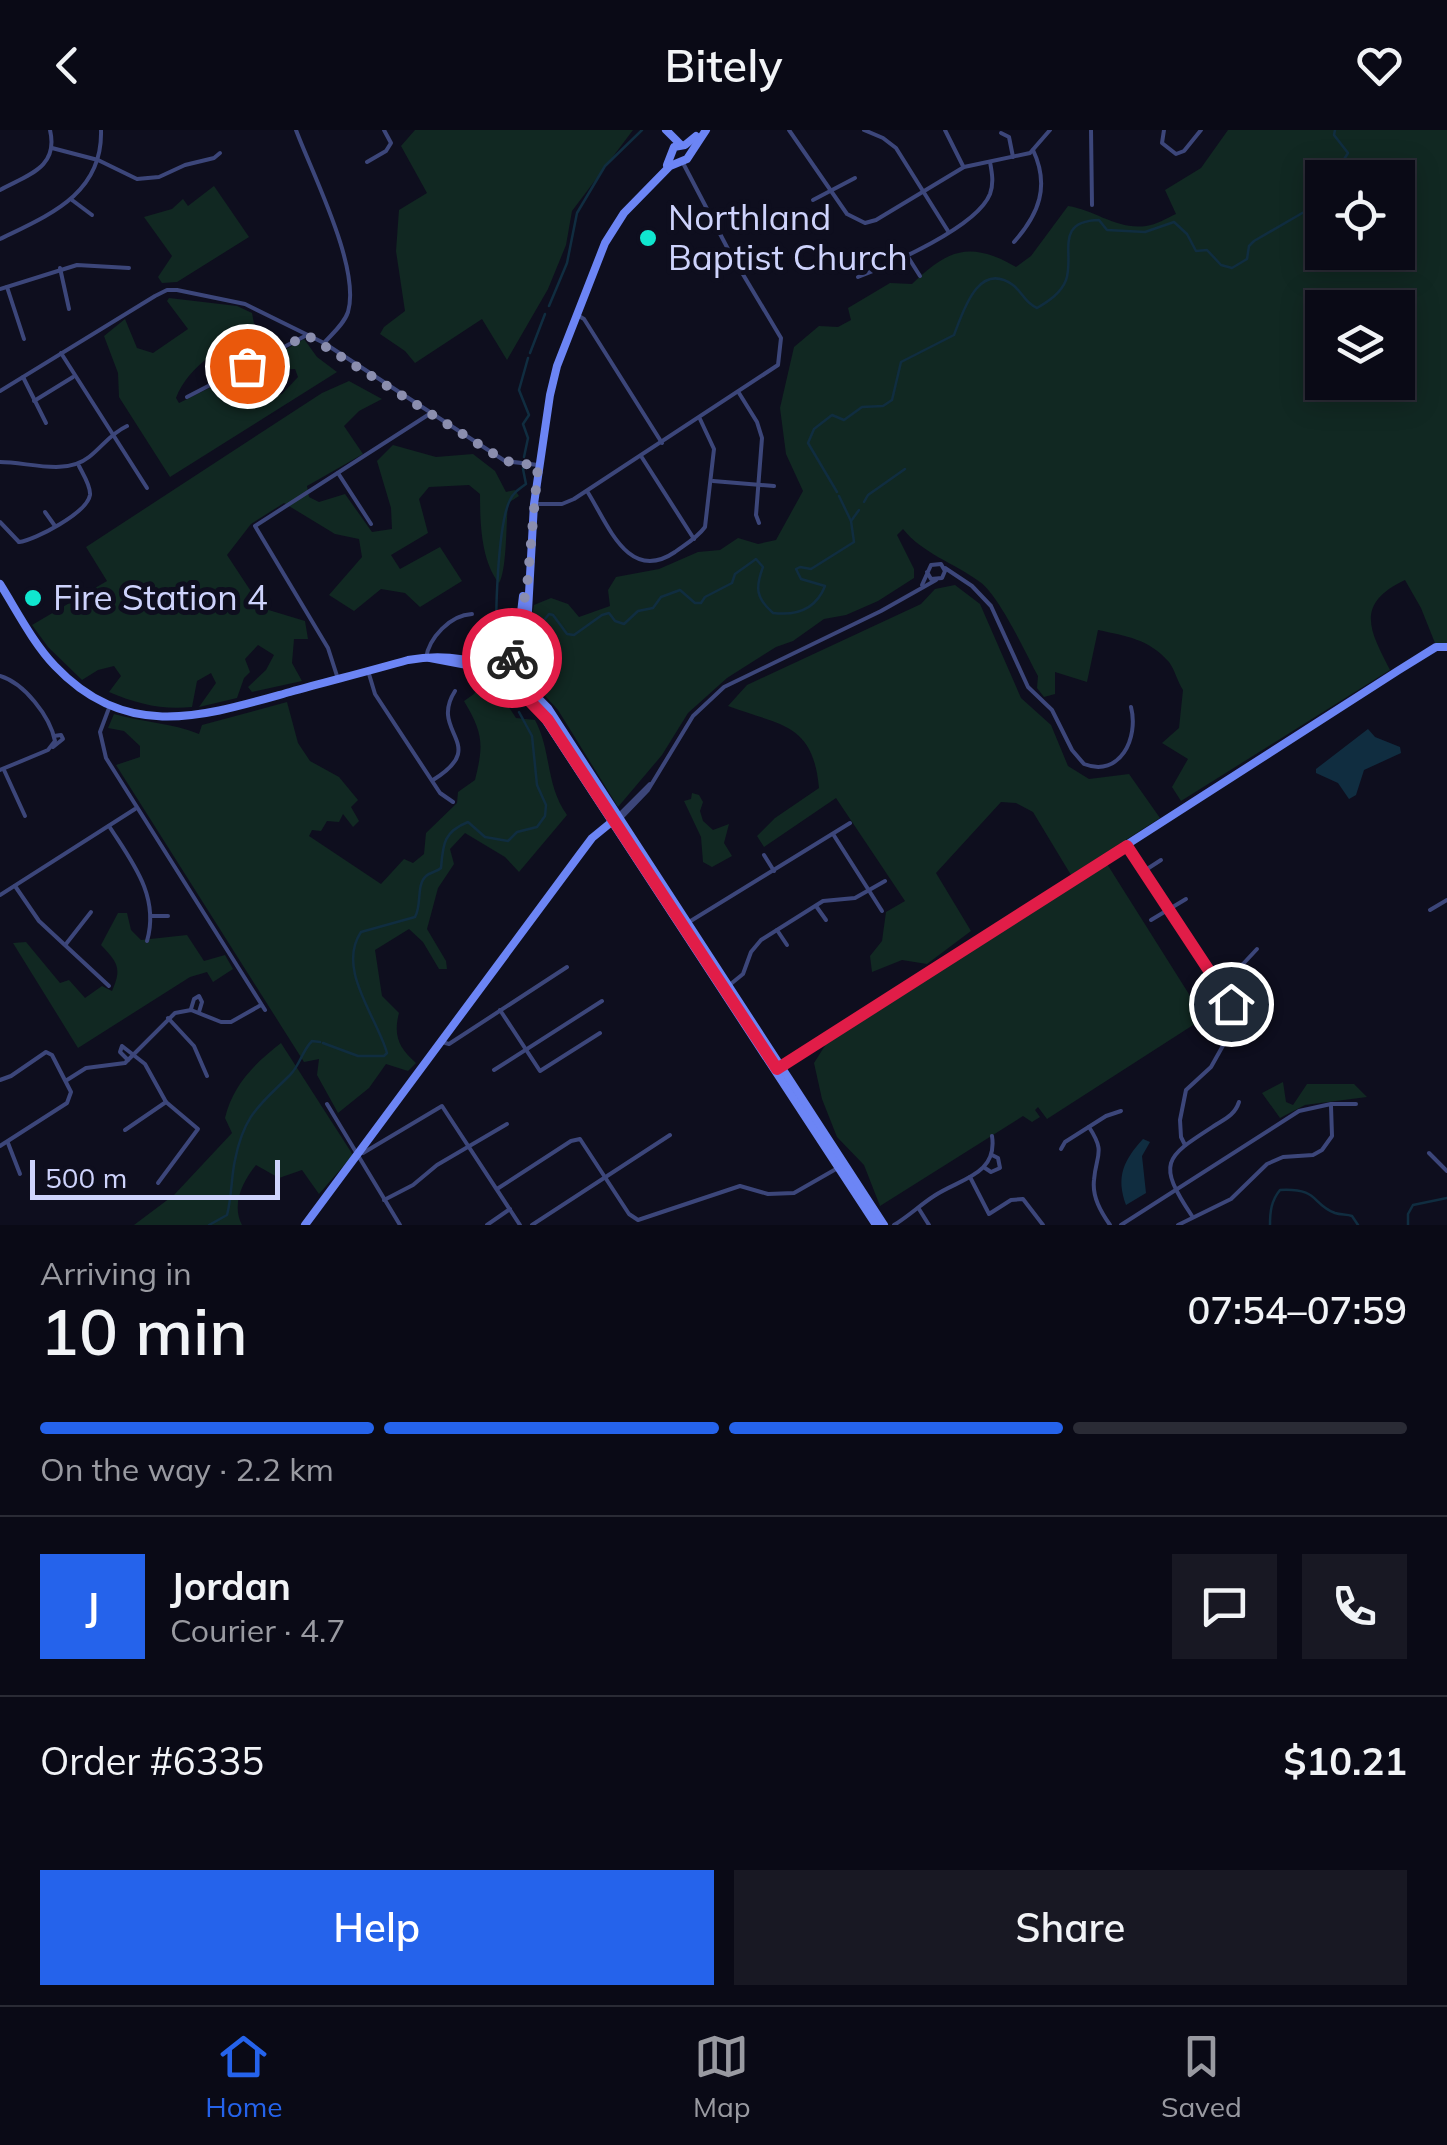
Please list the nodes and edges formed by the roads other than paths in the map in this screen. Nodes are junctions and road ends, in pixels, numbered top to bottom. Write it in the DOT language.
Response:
graph roads {
  1 [pos="50,130"];
  2 [pos="100,130"];
  3 [pos="296,130"];
  4 [pos="384,130"];
  5 [pos="666,130"];
  6 [pos="703,130"];
  7 [pos="789,130"];
  8 [pos="864,130"];
  9 [pos="945,130"];
  10 [pos="1050,130"];
  11 [pos="1091,130"];
  12 [pos="1164,130"];
  13 [pos="1201,130"];
  14 [pos="1002,133"];
  15 [pos="52,148"];
  16 [pos="1033,150"];
  17 [pos="220,153"];
  18 [pos="681,153"];
  19 [pos="1013,157"];
  20 [pos="98,160"];
  21 [pos="990,161"];
  22 [pos="367,162"];
  23 [pos="964,167"];
  24 [pos="855,178"];
  25 [pos="830,189"];
  26 [pos="0,190"];
  27 [pos="923,190"];
  28 [pos="72,200"];
  29 [pos="814,200"];
  30 [pos="1092,204"];
  31 [pos="92,215"];
  32 [pos="948,231"];
  33 [pos="0,239"];
  34 [pos="1014,242"];
  35 [pos="908,257"];
  36 [pos="60,268"];
  37 [pos="129,268"];
  38 [pos="920,276"];
  39 [pos="858,277"];
  40 [pos="3,288"];
  41 [pos="69,309"];
  42 [pos="579,316"];
  43 [pos="307,335"];
  44 [pos="24,338"];
  45 [pos="324,343"];
  46 [pos="61,353"];
  47 [pos="74,376"];
  48 [pos="23,377"];
  49 [pos="0,391"];
  50 [pos="738,393"];
  51 [pos="187,397"];
  52 [pos="34,401"];
  53 [pos="431,413"];
  54 [pos="700,418"];
  55 [pos="46,423"];
  56 [pos="128,426"];
  57 [pos="112,434"];
  58 [pos="662,442"];
  59 [pos="641,456"];
  60 [pos="0,462"];
  61 [pos="78,464"];
  62 [pos="538,466"];
  63 [pos="338,473"];
  64 [pos="713,481"];
  65 [pos="758,485"];
  66 [pos="774,486"];
  67 [pos="146,488"];
  68 [pos="586,491"];
  69 [pos="90,496"];
  70 [pos="98,497"];
  71 [pos="534,504"];
  72 [pos="46,512"];
  73 [pos="0,522"];
  74 [pos="759,522"];
  75 [pos="371,524"];
  76 [pos="55,526"];
  77 [pos="694,539"];
  78 [pos="18,542"];
  79 [pos="18,550"];
  80 [pos="944,568"];
  81 [pos="928,572"];
  82 [pos="954,577"];
  83 [pos="939,579"];
  84 [pos="0,584"];
  85 [pos="922,585"];
  86 [pos="527,587"];
  87 [pos="472,614"];
  88 [pos="1446,646"];
  89 [pos="428,658"];
  90 [pos="519,658"];
  91 [pos="368,672"];
  92 [pos="0,676"];
  93 [pos="506,677"];
  94 [pos="338,679"];
  95 [pos="528,688"];
  96 [pos="455,691"];
  97 [pos="110,705"];
  98 [pos="1131,707"];
  99 [pos="2,769"];
  100 [pos="432,780"];
  101 [pos="452,802"];
  102 [pos="136,808"];
  103 [pos="25,816"];
  104 [pos="615,819"];
  105 [pos="850,822"];
  106 [pos="109,826"];
  107 [pos="833,834"];
  108 [pos="1127,846"];
  109 [pos="764,855"];
  110 [pos="1161,860"];
  111 [pos="774,871"];
  112 [pos="1144,872"];
  113 [pos="886,881"];
  114 [pos="15,886"];
  115 [pos="870,891"];
  116 [pos="0,896"];
  117 [pos="1186,899"];
  118 [pos="1447,900"];
  119 [pos="816,906"];
  120 [pos="1168,910"];
  121 [pos="1430,910"];
  122 [pos="882,911"];
  123 [pos="91,912"];
  124 [pos="151,916"];
  125 [pos="168,916"];
  126 [pos="826,920"];
  127 [pos="1151,920"];
  128 [pos="685,928"];
  129 [pos="777,930"];
  130 [pos="147,941"];
  131 [pos="66,944"];
  132 [pos="787,945"];
  133 [pos="1257,949"];
  134 [pos="566,967"];
  135 [pos="1216,982"];
  136 [pos="109,986"];
  137 [pos="727,987"];
  138 [pos="602,1001"];
  139 [pos="190,1010"];
  140 [pos="500,1010"];
  141 [pos="199,1012"];
  142 [pos="1263,1015"];
  143 [pos="168,1018"];
  144 [pos="1246,1027"];
  145 [pos="600,1033"];
  146 [pos="1253,1038"];
  147 [pos="442,1042"];
  148 [pos="526,1050"];
  149 [pos="135,1054"];
  150 [pos="129,1061"];
  151 [pos="779,1068"];
  152 [pos="494,1070"];
  153 [pos="206,1076"];
  154 [pos="0,1080"];
  155 [pos="67,1080"];
  156 [pos="166,1102"];
  157 [pos="1239,1102"];
  158 [pos="328,1104"];
  159 [pos="1332,1104"];
  160 [pos="1356,1104"];
  161 [pos="1121,1111"];
  162 [pos="507,1124"];
  163 [pos="1089,1127"];
  164 [pos="125,1130"];
  165 [pos="670,1135"];
  166 [pos="992,1136"];
  167 [pos="8,1143"];
  168 [pos="1185,1145"];
  169 [pos="0,1146"];
  170 [pos="468,1146"];
  171 [pos="1061,1149"];
  172 [pos="1429,1153"];
  173 [pos="357,1155"];
  174 [pos="992,1155"];
  175 [pos="842,1165"];
  176 [pos="984,1167"];
  177 [pos="1446,1168"];
  178 [pos="20,1174"];
  179 [pos="970,1177"];
  180 [pos="606,1179"];
  181 [pos="158,1183"];
  182 [pos="497,1189"];
  183 [pos="1174,1189"];
  184 [pos="384,1200"];
  185 [pos="510,1208"];
  186 [pos="919,1209"];
  187 [pos="1192,1216"];
  188 [pos="305,1225"];
  189 [pos="400,1225"];
  190 [pos="486,1225"];
  191 [pos="520,1225"];
  192 [pos="532,1225"];
  193 [pos="876,1225"];
  194 [pos="884,1225"];
  195 [pos="894,1225"];
  196 [pos="929,1225"];
  197 [pos="1043,1225"];
  198 [pos="1110,1225"];
  199 [pos="1121,1225"];
  200 [pos="1178,1225"];
  1 -- 15 [label="street"];
  2 -- 20 [label="street"];
  3 -- 45 [label="street"];
  4 -- 22 [label="street"];
  5 -- 18 [label="main road"];
  6 -- 18 [label="main road"];
  7 -- 25 [label="street"];
  8 -- 27 [label="street"];
  9 -- 23 [label="street"];
  10 -- 16 [label="street"];
  11 -- 30 [label="street"];
  12 -- 13 [label="street"];
  14 -- 19 [label="street"];
  15 -- 20 [label="street"];
  15 -- 26 [label="street"];
  16 -- 19 [label="street"];
  16 -- 34 [label="street"];
  17 -- 20 [label="street"];
  18 -- 42 [label="main road"];
  18 -- 50 [label="street"];
  19 -- 21 [label="street"];
  20 -- 28 [label="street"];
  21 -- 23 [label="street"];
  21 -- 32 [label="street"];
  23 -- 27 [label="street"];
  24 -- 25 [label="street"];
  25 -- 27 [label="street"];
  25 -- 29 [label="street"];
  27 -- 32 [label="street"];
  28 -- 31 [label="street"];
  28 -- 33 [label="street"];
  32 -- 35 [label="street"];
  35 -- 38 [label="street"];
  35 -- 39 [label="street"];
  36 -- 37 [label="street"];
  36 -- 40 [label="street"];
  36 -- 41 [label="street"];
  40 -- 44 [label="street"];
  42 -- 58 [label="street"];
  42 -- 62 [label="main road"];
  43 -- 45 [label="street"];
  43 -- 46 [label="street"];
  43 -- 51 [label="street"];
  45 -- 53 [label="street"];
  46 -- 47 [label="street"];
  46 -- 48 [label="street"];
  47 -- 52 [label="street"];
  47 -- 57 [label="street"];
  48 -- 49 [label="street"];
  48 -- 52 [label="street"];
  50 -- 54 [label="street"];
  50 -- 65 [label="street"];
  52 -- 55 [label="street"];
  53 -- 62 [label="street"];
  53 -- 63 [label="street"];
  54 -- 58 [label="street"];
  54 -- 64 [label="street"];
  56 -- 57 [label="street"];
  57 -- 61 [label="street"];
  57 -- 67 [label="street"];
  58 -- 59 [label="street"];
  59 -- 68 [label="street"];
  59 -- 77 [label="street"];
  60 -- 61 [label="street"];
  61 -- 69 [label="street"];
  62 -- 71 [label="main road"];
  63 -- 75 [label="street"];
  63 -- 94 [label="street"];
  64 -- 65 [label="street"];
  64 -- 77 [label="street"];
  65 -- 66 [label="street"];
  65 -- 74 [label="street"];
  68 -- 71 [label="street"];
  68 -- 77 [label="street"];
  69 -- 70 [label="street"];
  69 -- 76 [label="street"];
  71 -- 86 [label="main road"];
  72 -- 76 [label="street"];
  73 -- 78 [label="street"];
  76 -- 78 [label="street"];
  78 -- 79 [label="street"];
  80 -- 81 [label="street"];
  80 -- 82 [label="street"];
  80 -- 83 [label="street"];
  81 -- 83 [label="street"];
  81 -- 85 [label="street"];
  82 -- 83 [label="street"];
  82 -- 98 [label="street"];
  83 -- 85 [label="street"];
  84 -- 97 [label="main road"];
  85 -- 104 [label="street"];
  86 -- 90 [label="main road"];
  86 -- 93 [label="main road"];
  87 -- 89 [label="street"];
  88 -- 108 [label="main road"];
  89 -- 91 [label="main road"];
  89 -- 93 [label="main road"];
  90 -- 93 [label="main road"];
  90 -- 95 [label="main road"];
  91 -- 94 [label="main road"];
  91 -- 100 [label="street"];
  92 -- 99 [label="street"];
  93 -- 95 [label="main road"];
  93 -- 104 [label="main road"];
  94 -- 97 [label="main road"];
  95 -- 104 [label="main road"];
  96 -- 100 [label="street"];
  97 -- 102 [label="street"];
  99 -- 103 [label="street"];
  100 -- 101 [label="street"];
  102 -- 106 [label="street"];
  102 -- 141 [label="street"];
  104 -- 128 [label="main road"];
  104 -- 147 [label="main road"];
  105 -- 107 [label="street"];
  106 -- 114 [label="street"];
  106 -- 124 [label="street"];
  107 -- 111 [label="street"];
  107 -- 115 [label="street"];
  108 -- 112 [label="street"];
  108 -- 151 [label="main road"];
  109 -- 111 [label="street"];
  110 -- 112 [label="street"];
  111 -- 128 [label="street"];
  112 -- 120 [label="street"];
  113 -- 115 [label="street"];
  114 -- 116 [label="street"];
  114 -- 131 [label="street"];
  115 -- 119 [label="street"];
  115 -- 122 [label="street"];
  117 -- 120 [label="street"];
  118 -- 121 [label="street"];
  119 -- 126 [label="street"];
  119 -- 129 [label="street"];
  120 -- 127 [label="street"];
  120 -- 135 [label="street"];
  123 -- 131 [label="street"];
  124 -- 125 [label="street"];
  124 -- 130 [label="street"];
  128 -- 137 [label="main road"];
  129 -- 132 [label="street"];
  129 -- 137 [label="street"];
  131 -- 136 [label="street"];
  133 -- 135 [label="street"];
  134 -- 140 [label="street"];
  135 -- 144 [label="street"];
  137 -- 151 [label="main road"];
  138 -- 148 [label="street"];
  139 -- 141 [label="street"];
  139 -- 141 [label="street"];
  139 -- 143 [label="street"];
  140 -- 147 [label="street"];
  140 -- 148 [label="street"];
  142 -- 144 [label="street"];
  143 -- 149 [label="street"];
  143 -- 153 [label="street"];
  144 -- 146 [label="street"];
  144 -- 168 [label="street"];
  145 -- 148 [label="street"];
  147 -- 173 [label="main road"];
  148 -- 152 [label="street"];
  149 -- 150 [label="street"];
  149 -- 150 [label="street"];
  149 -- 156 [label="street"];
  150 -- 155 [label="street"];
  151 -- 175 [label="main road"];
  154 -- 155 [label="street"];
  155 -- 167 [label="street"];
  156 -- 164 [label="street"];
  156 -- 181 [label="street"];
  157 -- 168 [label="street"];
  158 -- 173 [label="street"];
  159 -- 160 [label="street"];
  159 -- 183 [label="street"];
  159 -- 187 [label="street"];
  161 -- 163 [label="street"];
  162 -- 170 [label="street"];
  163 -- 171 [label="street"];
  163 -- 198 [label="street"];
  165 -- 180 [label="street"];
  166 -- 174 [label="street"];
  167 -- 169 [label="street"];
  167 -- 178 [label="street"];
  168 -- 183 [label="street"];
  170 -- 173 [label="street"];
  170 -- 182 [label="street"];
  170 -- 184 [label="street"];
  172 -- 177 [label="street"];
  173 -- 184 [label="street"];
  173 -- 188 [label="main road"];
  174 -- 176 [label="street"];
  174 -- 176 [label="street"];
  175 -- 180 [label="street"];
  175 -- 193 [label="main road"];
  175 -- 194 [label="main road"];
  176 -- 179 [label="street"];
  179 -- 186 [label="street"];
  179 -- 197 [label="street"];
  180 -- 182 [label="street"];
  180 -- 192 [label="street"];
  182 -- 185 [label="street"];
  183 -- 187 [label="street"];
  183 -- 199 [label="street"];
  184 -- 189 [label="street"];
  185 -- 190 [label="street"];
  185 -- 191 [label="street"];
  186 -- 195 [label="street"];
  186 -- 196 [label="street"];
  187 -- 200 [label="street"];
}
